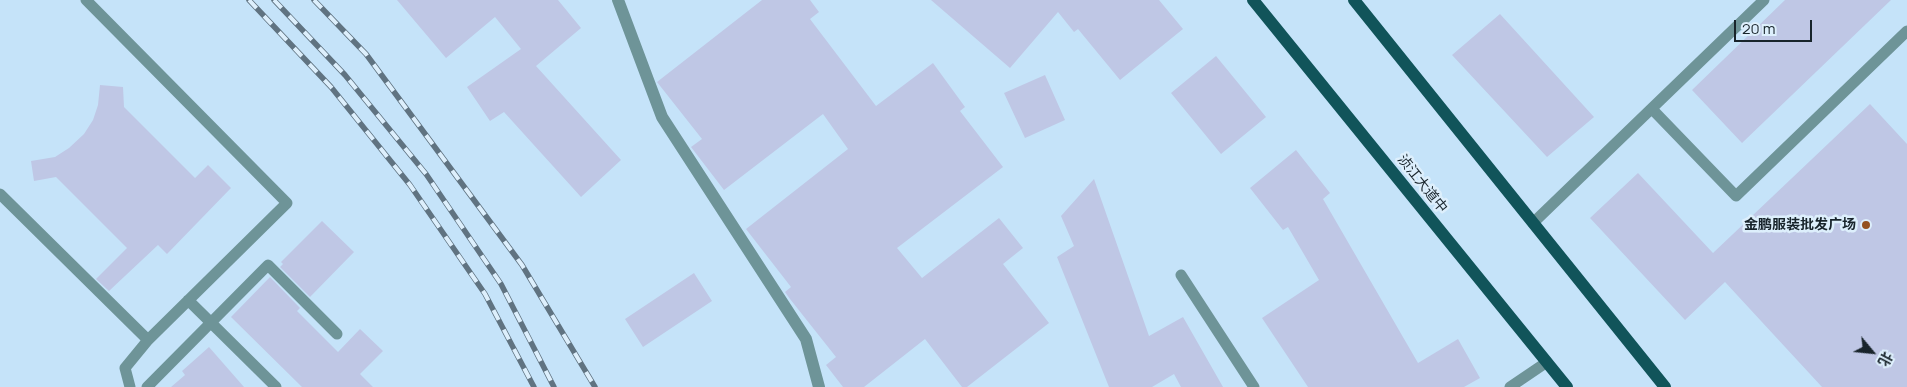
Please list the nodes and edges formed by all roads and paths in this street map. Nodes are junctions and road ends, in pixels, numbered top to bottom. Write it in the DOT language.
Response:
graph roads {
  1 [pos="86,0"];
  2 [pos="618,0"];
  3 [pos="1253,0"];
  4 [pos="1354,0"];
  5 [pos="1764,0"];
  6 [pos="1907,31"];
  7 [pos="1652,108"];
  8 [pos="0,194"];
  9 [pos="1533,223"];
  10 [pos="1181,275"];
  11 [pos="188,300"];
  12 [pos="211,323"];
  13 [pos="337,334"];
  14 [pos="148,340"];
  15 [pos="1547,362"];
  16 [pos="130,387"];
  17 [pos="147,387"];
  18 [pos="276,387"];
  19 [pos="819,387"];
  20 [pos="1254,387"];
  21 [pos="1510,387"];
  22 [pos="1567,387"];
  23 [pos="1665,387"];
  1 -- 11 [label="lane"];
  2 -- 19 [label="street"];
  3 -- 15 [label="main road, 浈江大道中"];
  4 -- 9 [label="main road"];
  5 -- 7 [label="lane"];
  6 -- 7 [label="lane"];
  7 -- 9 [label="lane"];
  8 -- 14 [label="lane"];
  9 -- 23 [label="main road"];
  10 -- 20 [label="lane"];
  11 -- 12 [label="lane"];
  11 -- 14 [label="lane"];
  12 -- 13 [label="lane"];
  12 -- 17 [label="lane"];
  12 -- 18 [label="lane"];
  14 -- 16 [label="lane"];
  15 -- 21 [label="lane"];
  15 -- 22 [label="main road, 浈江大道中"];
}
